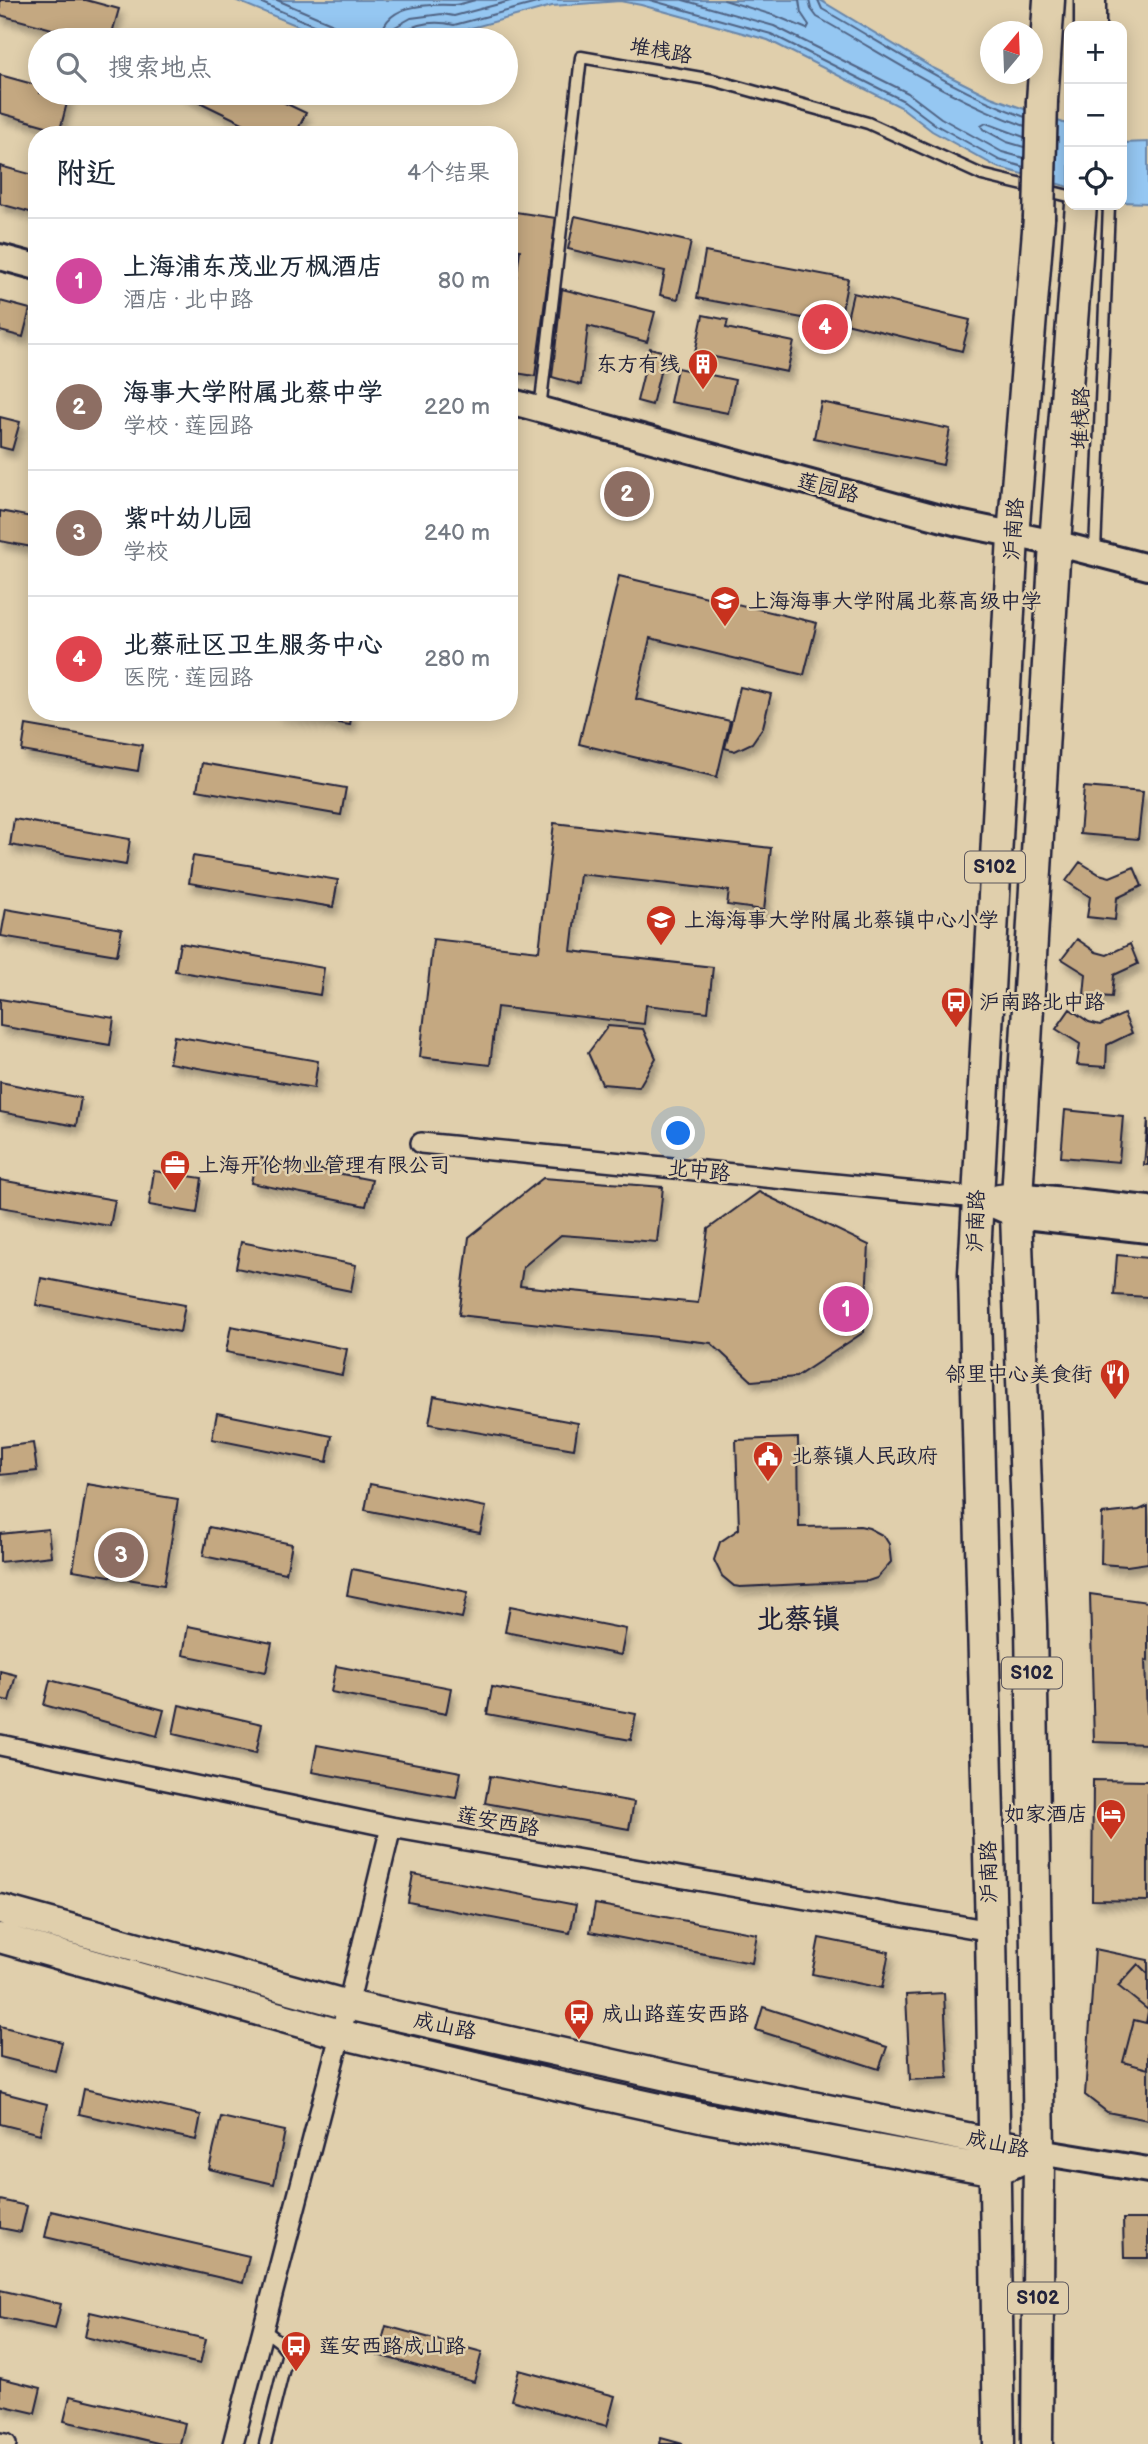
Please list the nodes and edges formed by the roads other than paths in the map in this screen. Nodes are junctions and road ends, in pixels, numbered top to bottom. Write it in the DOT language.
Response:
graph roads {
  1 [pos="1049,0"];
  2 [pos="1090,0"];
  3 [pos="1090,21"];
  4 [pos="1064,195"];
  5 [pos="1109,210"];
  6 [pos="1080,217"];
  7 [pos="0,257"];
  8 [pos="28,265"];
  9 [pos="518,404"];
  10 [pos="540,410"];
  11 [pos="1013,536"];
  12 [pos="1055,543"];
  13 [pos="1095,552"];
  14 [pos="1148,567"];
  15 [pos="421,1143"];
  16 [pos="977,1198"];
  17 [pos="1016,1205"];
  18 [pos="1148,1209"];
  19 [pos="1148,1230"];
  20 [pos="0,1745"];
  21 [pos="391,1827"];
  22 [pos="0,1909"];
  23 [pos="991,1931"];
  24 [pos="0,1938"];
  25 [pos="348,2005"];
  26 [pos="340,2034"];
  27 [pos="1039,2152"];
  28 [pos="995,2157"];
  29 [pos="1148,2170"];
  30 [pos="263,2329"];
  31 [pos="0,2442"];
  32 [pos="6,2444"];
  33 [pos="233,2444"];
  34 [pos="265,2444"];
  35 [pos="999,2444"];
  36 [pos="1037,2444"];
  1 -- 11 [label="main road, 沪南路 / S102, bridge"];
  2 -- 3 [label="main road"];
  4 -- 10 [label="lane, 堆栈路"];
  5 -- 13 [label="lane, 堆栈路"];
  6 -- 12 [label="main road, 沪南路 / S102"];
  7 -- 8 [label="street"];
  9 -- 10 [label="street, 莲园路"];
  10 -- 11 [label="street, 莲园路"];
  11 -- 12 [label="street, 莲园路"];
  11 -- 16 [label="main road, 沪南路 / S102"];
  12 -- 13 [label="street, 莲园路"];
  12 -- 17 [label="main road, 沪南路 / S102"];
  13 -- 14 [label="street, 莲园路"];
  15 -- 16 [label="street, 北中路"];
  16 -- 17 [label="street, 北中路"];
  16 -- 23 [label="main road, 沪南路 / S102"];
  17 -- 18 [label="street, 北中路"];
  17 -- 19 [label="street, 北中路"];
  17 -- 27 [label="main road, 沪南路 / S102"];
  20 -- 21 [label="street, 莲安西路"];
  21 -- 23 [label="street, 莲安西路"];
  21 -- 25 [label="street"];
  22 -- 25 [label="main road, 成山路"];
  23 -- 28 [label="main road, 沪南路 / S102"];
  24 -- 26 [label="main road, 成山路"];
  25 -- 26 [label="street"];
  25 -- 28 [label="main road, 成山路"];
  26 -- 28 [label="main road, 成山路"];
  26 -- 30 [label="street"];
  27 -- 28 [label="main road, 成山路"];
  27 -- 29 [label="street"];
  27 -- 36 [label="main road, 沪南路 / S102"];
  28 -- 35 [label="main road, 沪南路 / S102"];
  30 -- 33 [label="street"];
  30 -- 34 [label="lane"];
  31 -- 32 [label="street"];
}
